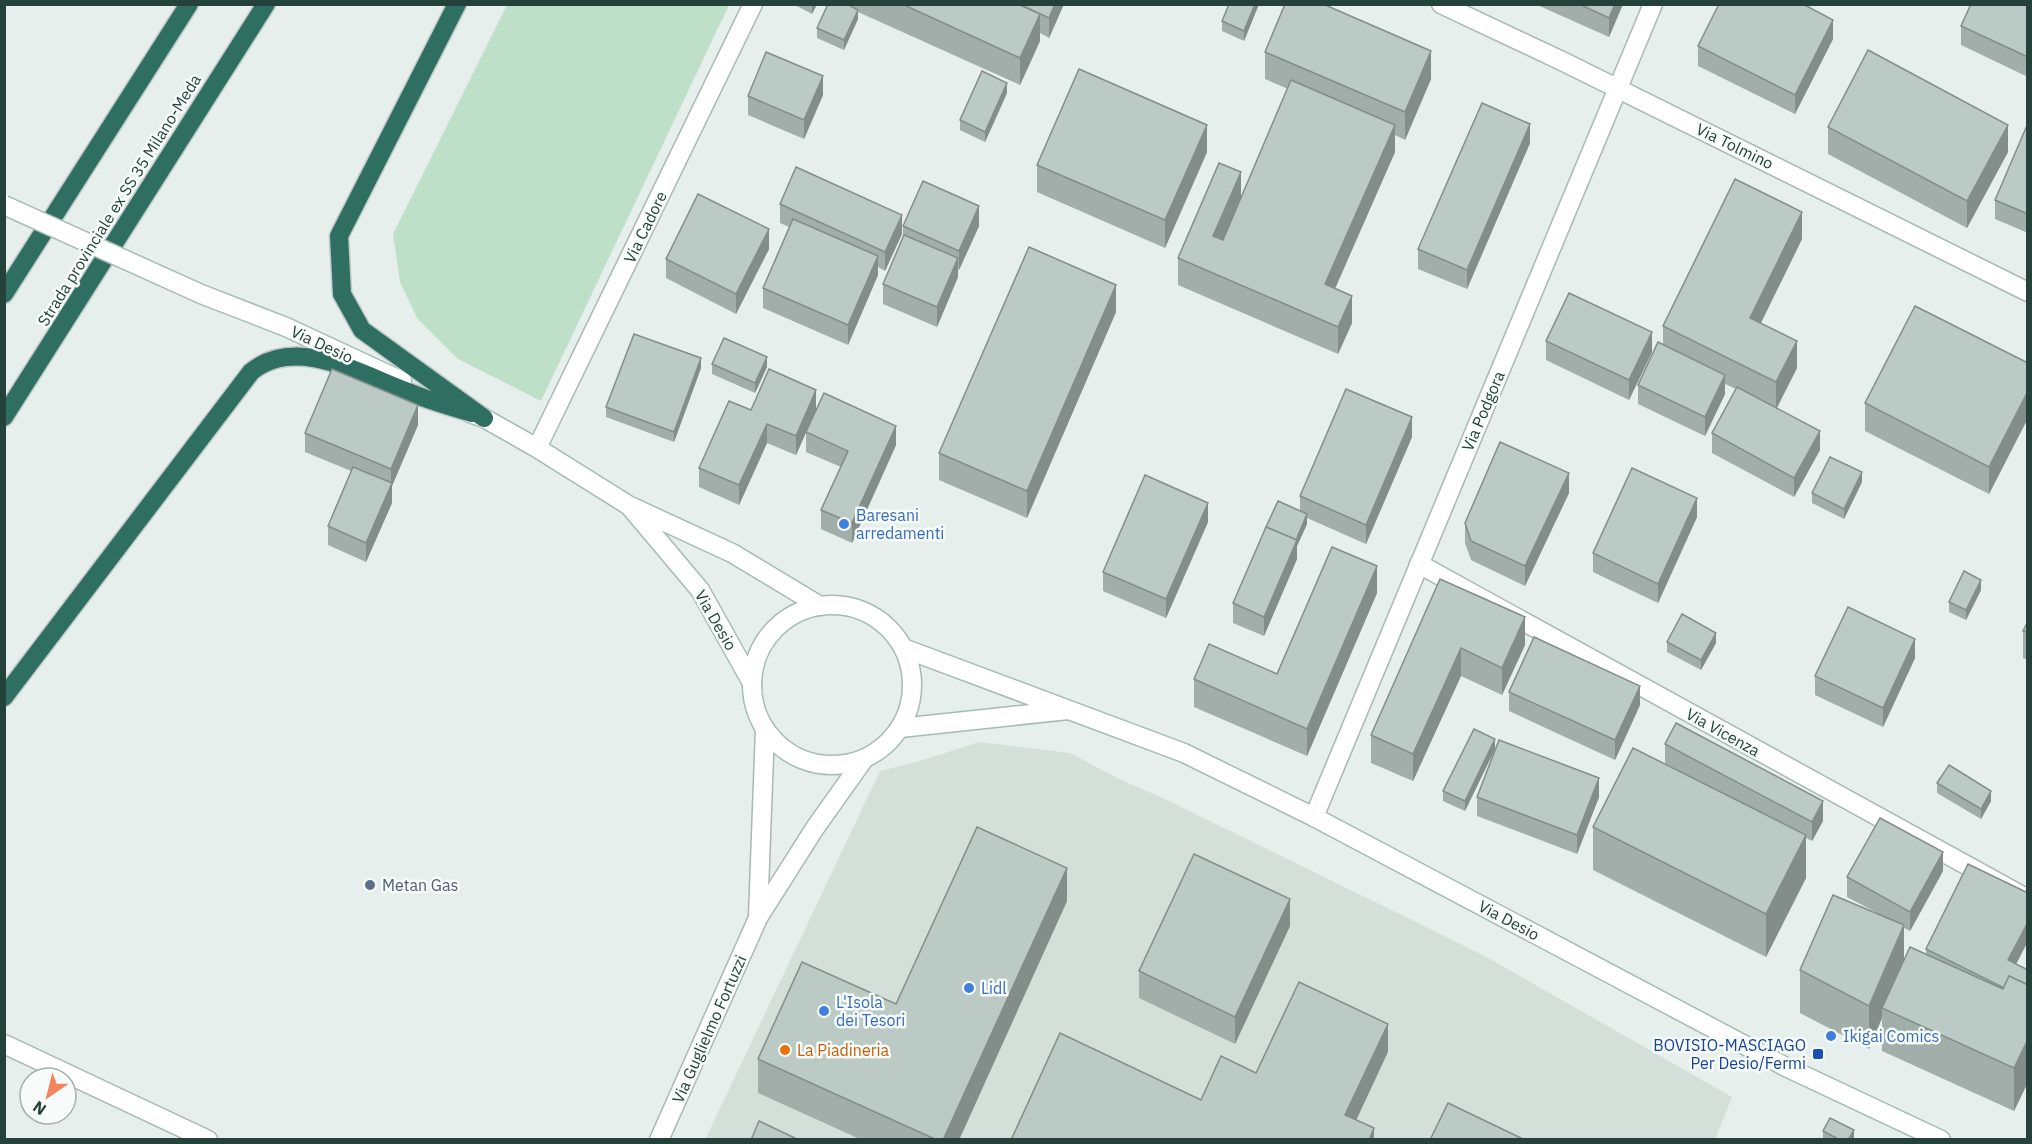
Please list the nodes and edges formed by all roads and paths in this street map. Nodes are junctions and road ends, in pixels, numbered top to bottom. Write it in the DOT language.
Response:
graph roads {
  1 [pos="189,4"];
  2 [pos="266,4"];
  3 [pos="457,4"];
  4 [pos="753,4"];
  5 [pos="1441,4"];
  6 [pos="1653,4"];
  7 [pos="1617,88"];
  8 [pos="4,205"];
  9 [pos="2028,292"];
  10 [pos="4,294"];
  11 [pos="478,416"];
  12 [pos="4,417"];
  13 [pos="537,448"];
  14 [pos="628,505"];
  15 [pos="1419,564"];
  16 [pos="820,606"];
  17 [pos="903,648"];
  18 [pos="752,683"];
  19 [pos="4,697"];
  20 [pos="1072,710"];
  21 [pos="900,728"];
  22 [pos="765,729"];
  23 [pos="864,759"];
  24 [pos="1314,817"];
  25 [pos="2028,899"];
  26 [pos="758,918"];
  27 [pos="4,1044"];
  28 [pos="208,1140"];
  29 [pos="659,1140"];
  30 [pos="1941,1140"];
  1 -- 10 [label="highway"];
  2 -- 12 [label="highway, Strada provinciale ex SS 35 Milano-Meda"];
  3 -- 11 [label="highway"];
  4 -- 13 [label="street, Via Cadore"];
  5 -- 7 [label="street, Via Tolmino"];
  6 -- 7 [label="street, Via Podgora"];
  7 -- 9 [label="street, Via Tolmino"];
  7 -- 15 [label="street, Via Podgora"];
  8 -- 11 [label="street, Via Desio, bridge"];
  11 -- 13 [label="street, Via Desio"];
  11 -- 19 [label="highway"];
  13 -- 14 [label="street, Via Desio"];
  14 -- 16 [label="street, Via Desio"];
  14 -- 18 [label="street, Via Desio"];
  15 -- 24 [label="street, Via Podgora"];
  15 -- 25 [label="street, Via Vicenza"];
  16 -- 17 [label="street"];
  16 -- 18 [label="street"];
  17 -- 20 [label="street, Via Desio"];
  17 -- 21 [label="street"];
  18 -- 22 [label="street"];
  20 -- 21 [label="street, Via Desio"];
  20 -- 24 [label="street, Via Desio"];
  21 -- 23 [label="street"];
  22 -- 23 [label="street"];
  22 -- 26 [label="street, Via Guglielmo Fortuzzi"];
  23 -- 26 [label="street, Via Guglielmo Fortuzzi"];
  24 -- 30 [label="street, Via Desio"];
  26 -- 29 [label="street, Via Guglielmo Fortuzzi"];
  27 -- 28 [label="street"];
}
